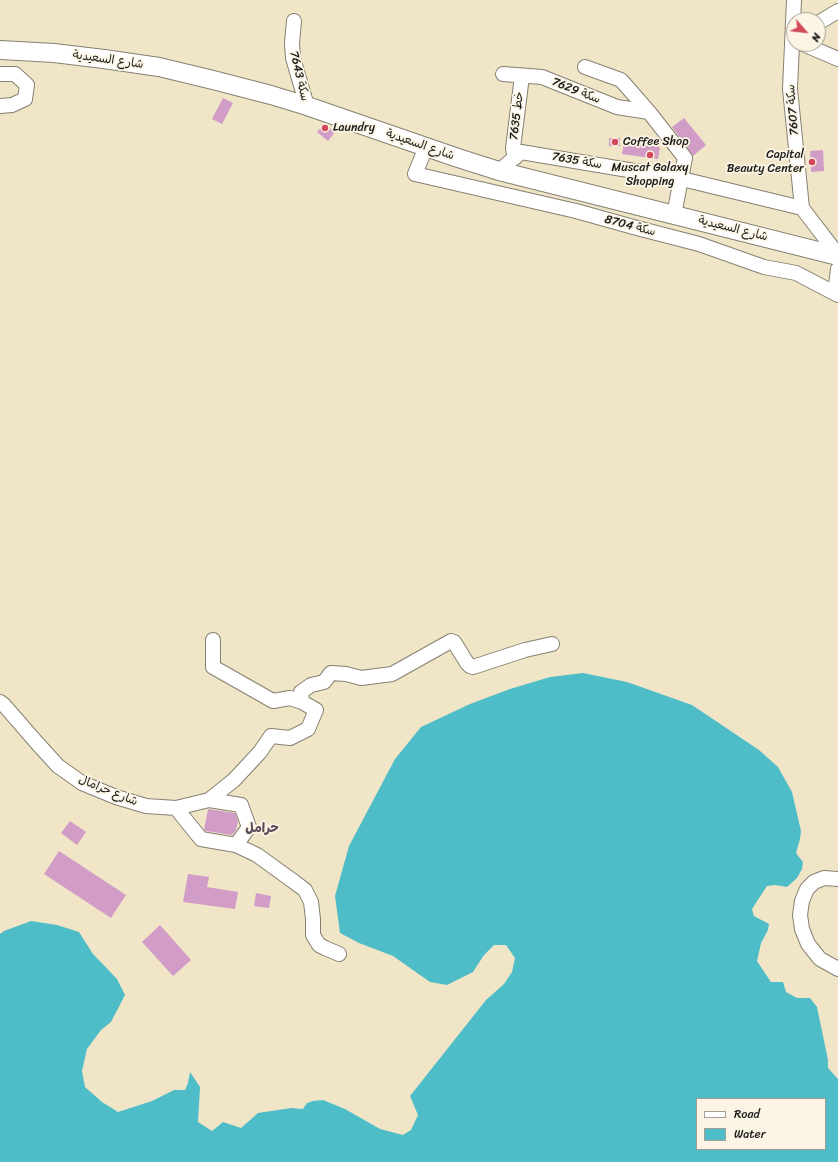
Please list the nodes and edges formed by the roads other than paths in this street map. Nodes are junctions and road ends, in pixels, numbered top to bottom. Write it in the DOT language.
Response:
graph roads {
  1 [pos="794,0"];
  2 [pos="838,11"];
  3 [pos="795,12"];
  4 [pos="826,18"];
  5 [pos="294,21"];
  6 [pos="0,50"];
  7 [pos="795,52"];
  8 [pos="822,52"];
  9 [pos="838,59"];
  10 [pos="586,68"];
  11 [pos="0,74"];
  12 [pos="503,74"];
  13 [pos="522,76"];
  14 [pos="0,106"];
  15 [pos="307,106"];
  16 [pos="649,112"];
  17 [pos="426,147"];
  18 [pos="516,157"];
  19 [pos="499,171"];
  20 [pos="682,179"];
  21 [pos="802,208"];
  22 [pos="674,215"];
  23 [pos="704,222"];
  24 [pos="700,244"];
  25 [pos="838,255"];
  26 [pos="838,268"];
  27 [pos="836,294"];
  28 [pos="213,640"];
  29 [pos="552,644"];
  30 [pos="0,702"];
  31 [pos="302,702"];
  32 [pos="209,800"];
  33 [pos="176,808"];
  34 [pos="236,844"];
  35 [pos="838,879"];
  36 [pos="339,954"];
  37 [pos="838,969"];
  1 -- 3 [label="street, سكة 7607"];
  2 -- 4 [label="street"];
  5 -- 15 [label="street, سكة 7643"];
  6 -- 15 [label="main road, شارع السعيدية"];
  7 -- 21 [label="street, سكة 7607"];
  8 -- 9 [label="street"];
  10 -- 16 [label="street"];
  11 -- 14 [label="street"];
  12 -- 13 [label="street, سكة 7629"];
  13 -- 16 [label="street, سكة 7629"];
  13 -- 18 [label="street, 7635 خط"];
  15 -- 17 [label="main road, شارع السعيدية"];
  16 -- 20 [label="street"];
  17 -- 19 [label="main road, شارع السعيدية"];
  17 -- 24 [label="street, سكة 8704"];
  18 -- 19 [label="street"];
  18 -- 20 [label="street, سكة 7635"];
  19 -- 22 [label="main road, شارع السعيدية"];
  20 -- 21 [label="street, سكة 7635"];
  20 -- 22 [label="street"];
  21 -- 25 [label="street"];
  22 -- 23 [label="main road, شارع السعيدية"];
  23 -- 24 [label="street"];
  23 -- 25 [label="main road, شارع السعيدية"];
  24 -- 27 [label="street, سكة 8704"];
  26 -- 27 [label="street"];
  28 -- 31 [label="street"];
  29 -- 31 [label="street"];
  30 -- 33 [label="street, شارع حرامال"];
  31 -- 32 [label="street"];
  32 -- 33 [label="street, شارع حرامال"];
  32 -- 34 [label="street, شارع حرامال"];
  33 -- 34 [label="street"];
  34 -- 36 [label="street"];
  35 -- 37 [label="street"];
}
